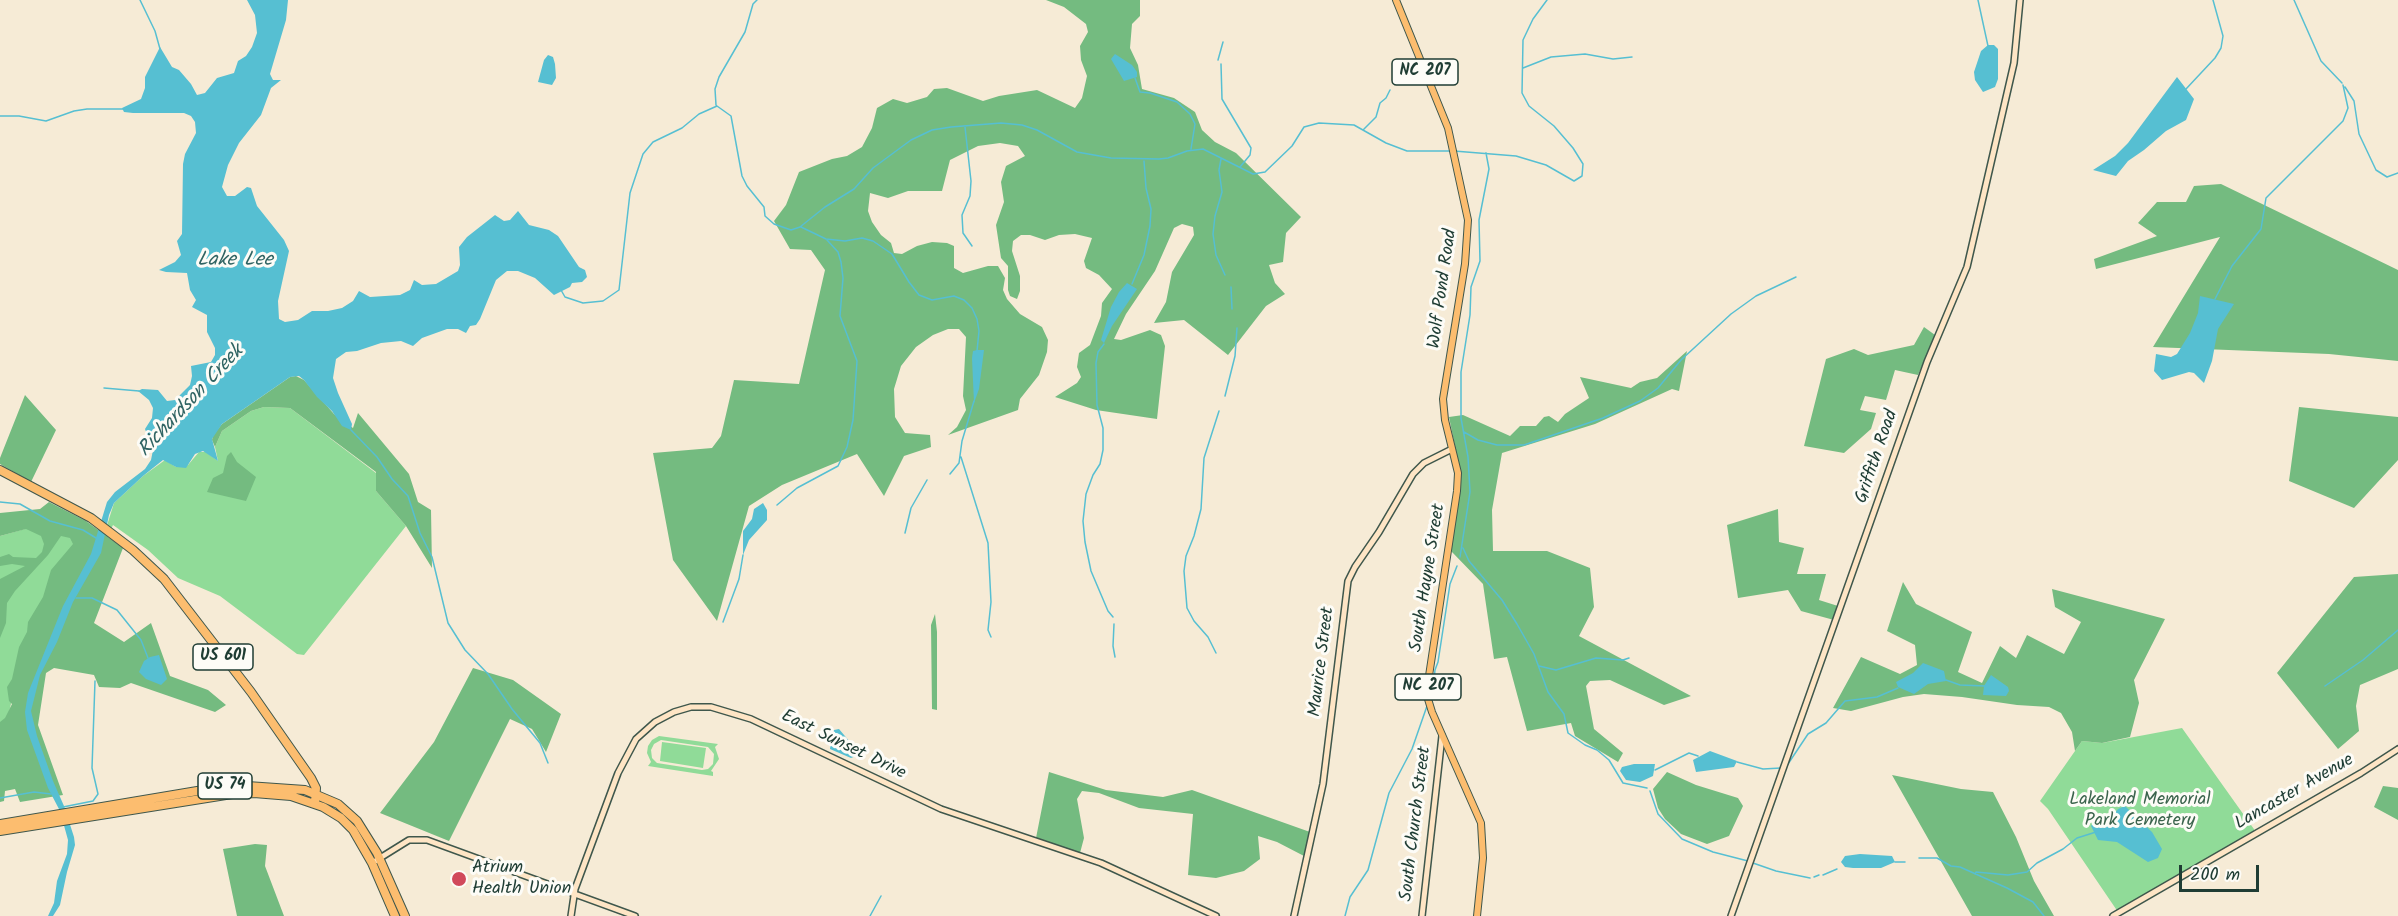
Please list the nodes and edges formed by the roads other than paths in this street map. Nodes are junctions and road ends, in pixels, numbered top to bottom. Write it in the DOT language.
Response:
graph roads {
  1 [pos="1396,0"];
  2 [pos="2020,0"];
  3 [pos="1452,449"];
  4 [pos="0,470"];
  5 [pos="1443,735"];
  6 [pos="2398,748"];
  7 [pos="238,789"];
  8 [pos="316,794"];
  9 [pos="315,803"];
  10 [pos="135,805"];
  11 [pos="77,815"];
  12 [pos="50,819"];
  13 [pos="0,824"];
  14 [pos="0,831"];
  15 [pos="375,860"];
  16 [pos="573,893"];
  17 [pos="395,916"];
  18 [pos="405,916"];
  19 [pos="571,916"];
  20 [pos="635,916"];
  21 [pos="1216,916"];
  22 [pos="1294,916"];
  23 [pos="1422,916"];
  24 [pos="1477,916"];
  25 [pos="1731,916"];
  26 [pos="2113,916"];
  1 -- 3 [label="main road, Wolf Pond Road / NC 207"];
  2 -- 25 [label="street, Griffith Road"];
  3 -- 5 [label="main road, South Hayne Street / NC 207"];
  3 -- 22 [label="street, Maurice Street"];
  4 -- 8 [label="highway, US 601"];
  5 -- 23 [label="street, South Church Street"];
  5 -- 24 [label="main road, South Hayne Street / NC 207"];
  6 -- 26 [label="street, Lancaster Avenue"];
  7 -- 8 [label="highway, US 74"];
  7 -- 9 [label="highway, US 74"];
  7 -- 10 [label="highway, US 74"];
  7 -- 10 [label="highway, US 74"];
  8 -- 9 [label="highway"];
  8 -- 15 [label="highway, US 74"];
  9 -- 15 [label="highway, US 74"];
  10 -- 11 [label="highway, US 74"];
  10 -- 11 [label="highway, US 74"];
  11 -- 12 [label="highway, US 74"];
  12 -- 13 [label="highway, US 74"];
  12 -- 14 [label="highway, US 74"];
  15 -- 16 [label="street"];
  15 -- 17 [label="highway, US 74"];
  15 -- 18 [label="highway, US 74"];
  16 -- 19 [label="street, East Sunset Drive"];
  16 -- 20 [label="street"];
  16 -- 21 [label="street, East Sunset Drive"];
}
